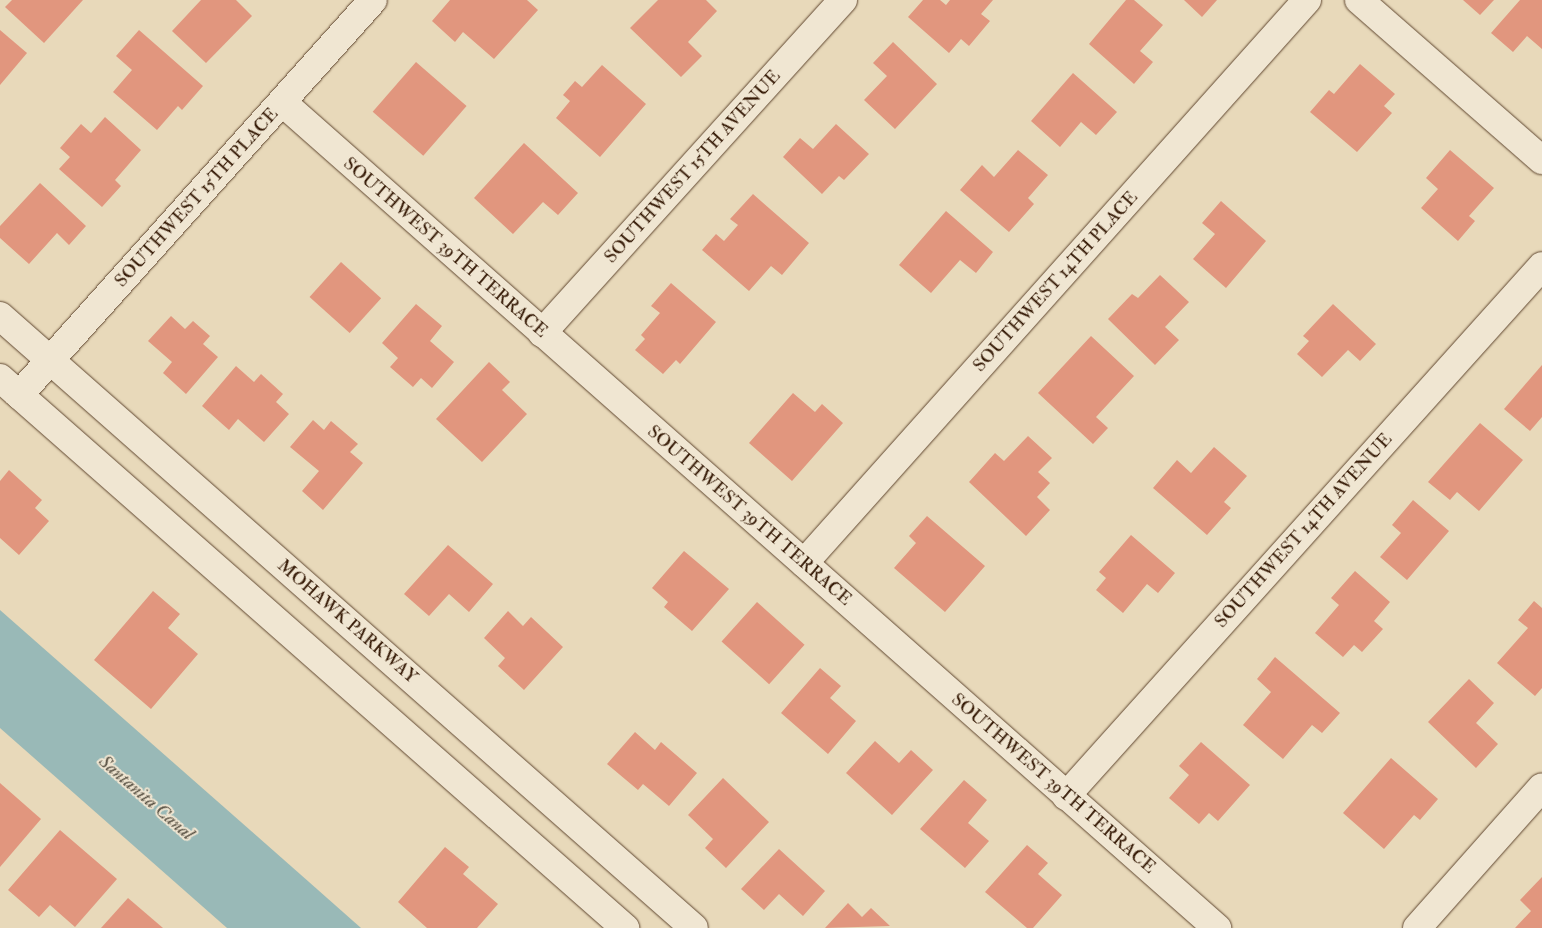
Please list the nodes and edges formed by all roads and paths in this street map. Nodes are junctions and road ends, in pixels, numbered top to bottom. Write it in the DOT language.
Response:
graph roads {
  1 [pos="373,0"];
  2 [pos="843,0"];
  3 [pos="1307,0"];
  4 [pos="1359,0"];
  5 [pos="282,102"];
  6 [pos="1542,160"];
  7 [pos="1542,266"];
  8 [pos="0,316"];
  9 [pos="542,333"];
  10 [pos="50,360"];
  11 [pos="9,386"];
  12 [pos="804,563"];
  13 [pos="1542,787"];
  14 [pos="1066,796"];
  15 [pos="625,928"];
  16 [pos="694,928"];
  17 [pos="1218,928"];
  18 [pos="1416,928"];
  1 -- 5 [label="street, SOUTHWEST 15TH PLACE"];
  2 -- 9 [label="street, SOUTHWEST 15TH AVENUE"];
  3 -- 12 [label="street, SOUTHWEST 14TH PLACE"];
  4 -- 6 [label="street"];
  5 -- 9 [label="street, SOUTHWEST 39TH TERRACE"];
  5 -- 10 [label="street, SOUTHWEST 15TH PLACE"];
  7 -- 14 [label="street, SOUTHWEST 14TH AVENUE"];
  8 -- 10 [label="street, MOHAWK PARKWAY"];
  9 -- 12 [label="street, SOUTHWEST 39TH TERRACE"];
  10 -- 11 [label="street, SOUTHWEST 15TH PLACE"];
  10 -- 16 [label="street, MOHAWK PARKWAY"];
  11 -- 15 [label="street"];
  12 -- 14 [label="street, SOUTHWEST 39TH TERRACE"];
  13 -- 18 [label="street"];
  14 -- 17 [label="street, SOUTHWEST 39TH TERRACE"];
}
